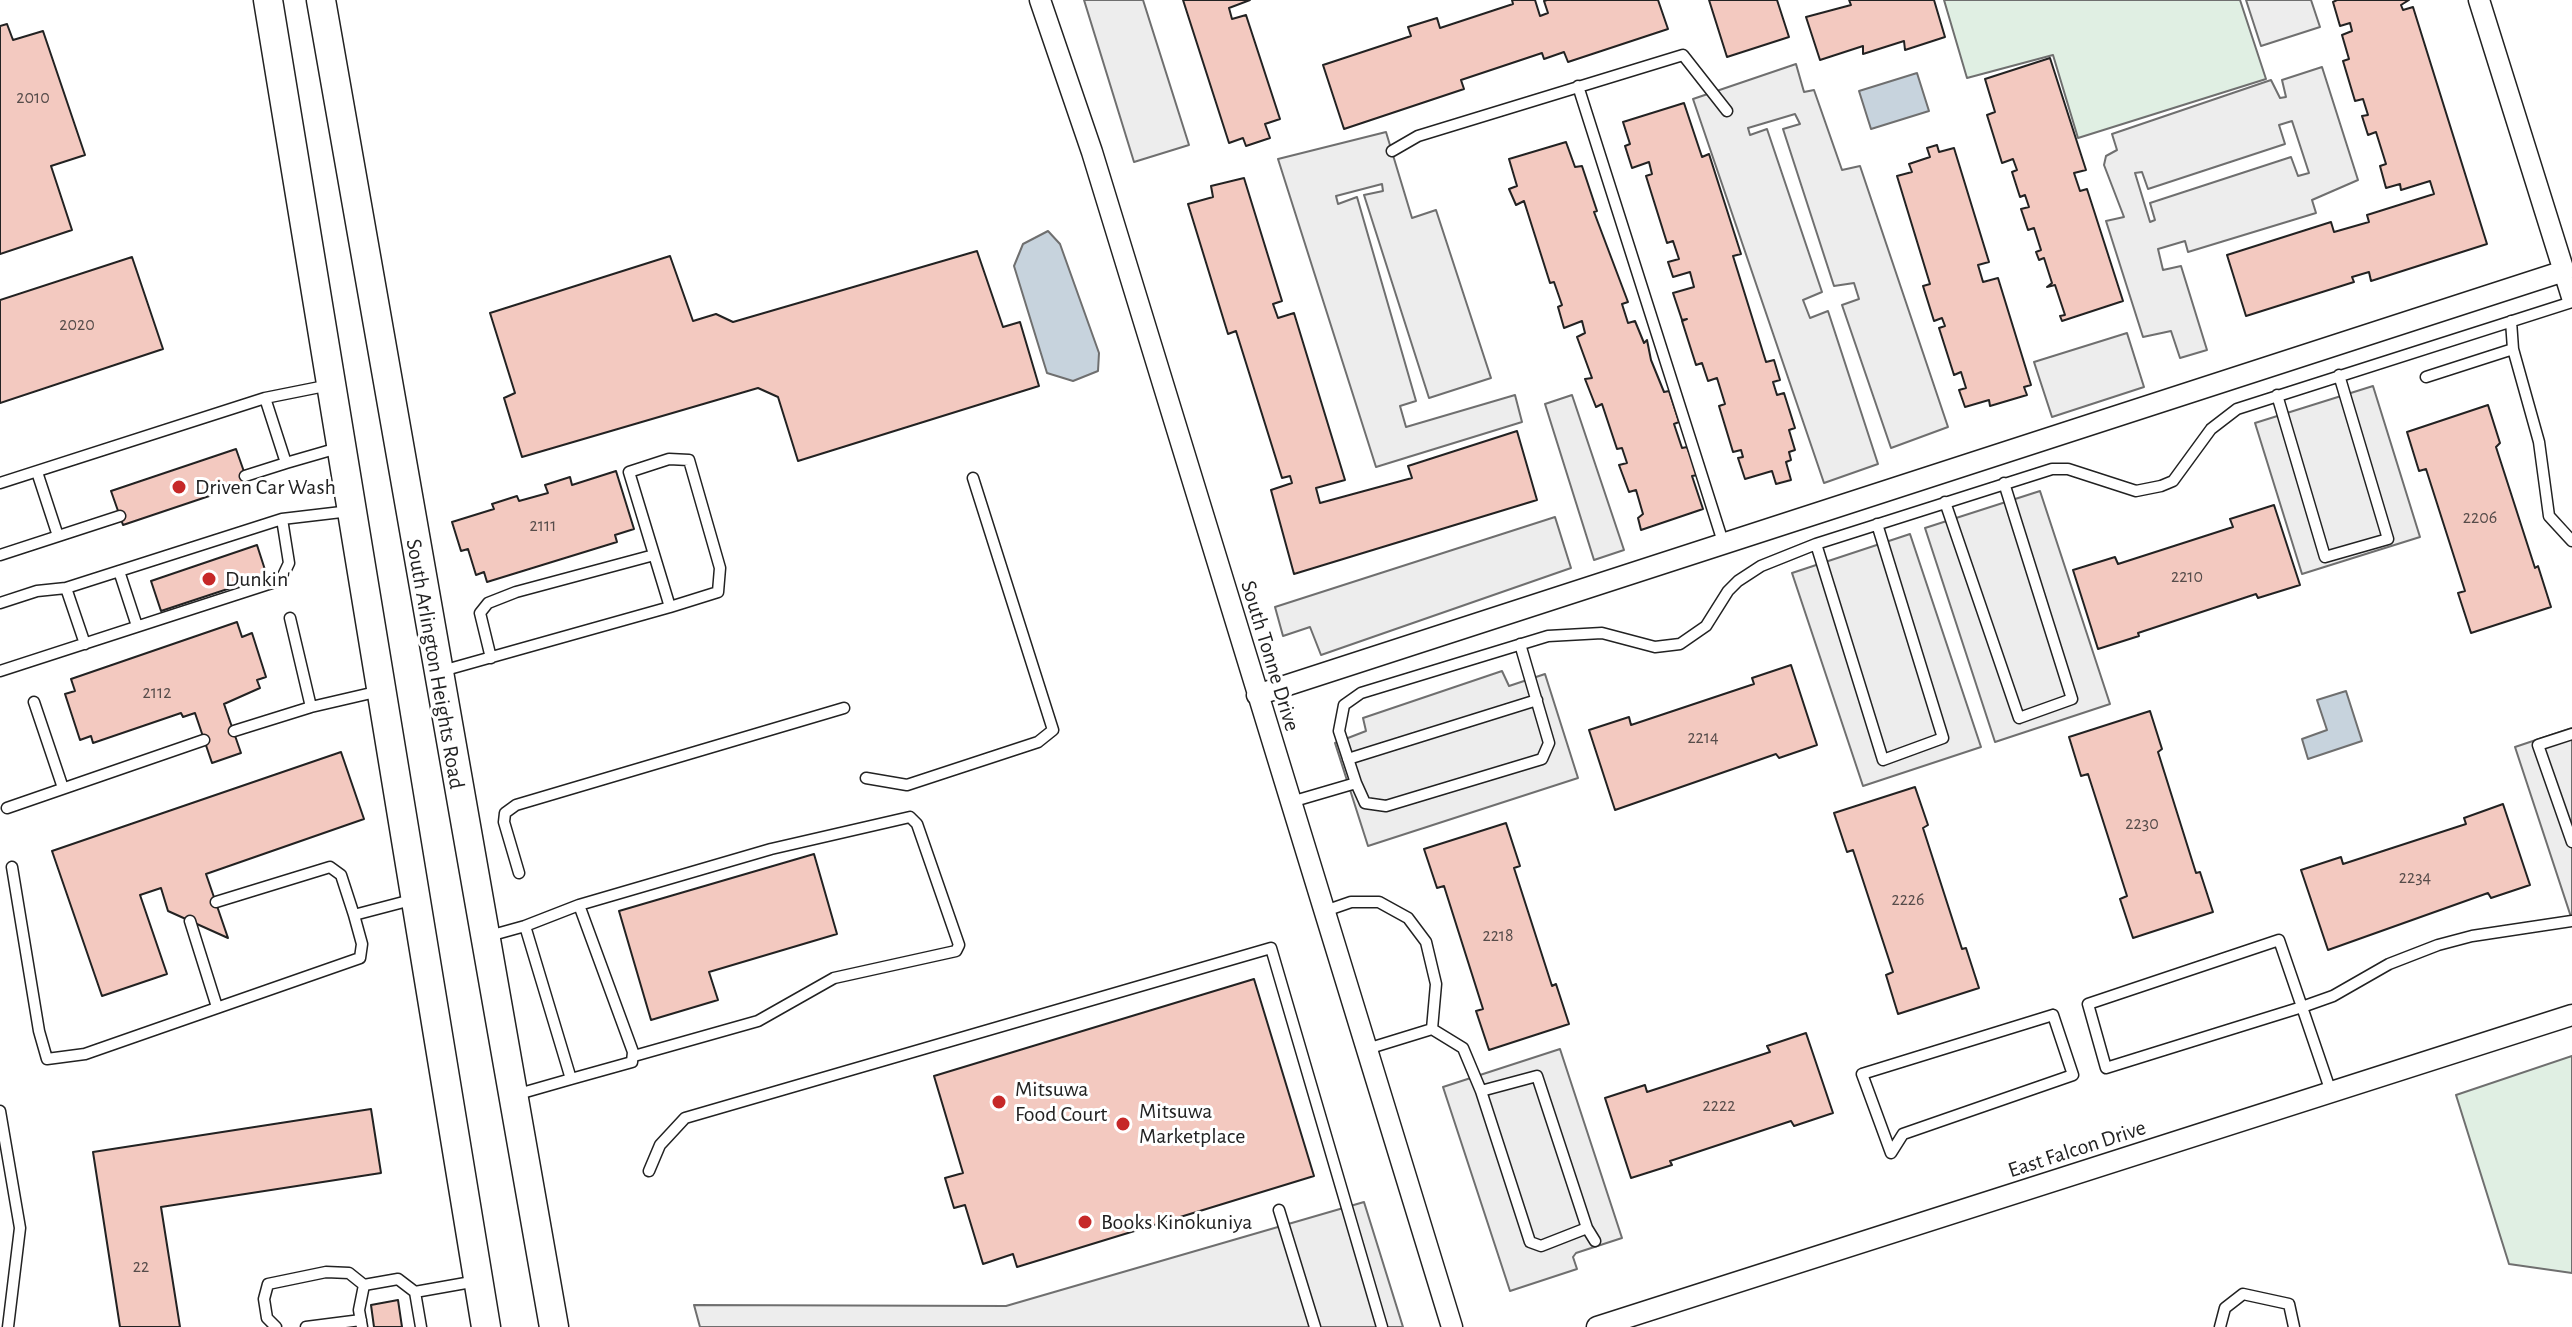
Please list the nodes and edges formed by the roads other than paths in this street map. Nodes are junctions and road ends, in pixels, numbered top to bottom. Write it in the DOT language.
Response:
graph roads {
  1 [pos="268,0"];
  2 [pos="321,0"];
  3 [pos="1040,0"];
  4 [pos="2479,0"];
  5 [pos="1578,86"];
  6 [pos="1727,111"];
  7 [pos="1392,151"];
  8 [pos="2564,271"];
  9 [pos="2572,300"];
  10 [pos="2511,321"];
  11 [pos="2513,349"];
  12 [pos="2339,375"];
  13 [pos="2426,377"];
  14 [pos="332,385"];
  15 [pos="2277,395"];
  16 [pos="265,398"];
  17 [pos="342,447"];
  18 [pos="286,463"];
  19 [pos="37,472"];
  20 [pos="245,476"];
  21 [pos="973,478"];
  22 [pos="0,483"];
  23 [pos="2004,483"];
  24 [pos="1945,502"];
  25 [pos="352,510"];
  26 [pos="120,516"];
  27 [pos="282,519"];
  28 [pos="1877,524"];
  29 [pos="58,536"];
  30 [pos="2572,541"];
  31 [pos="1723,542"];
  32 [pos="1816,544"];
  33 [pos="0,555"];
  34 [pos="654,555"];
  35 [pos="119,571"];
  36 [pos="66,588"];
  37 [pos="0,603"];
  38 [pos="670,607"];
  39 [pos="290,618"];
  40 [pos="137,626"];
  41 [pos="85,644"];
  42 [pos="1520,644"];
  43 [pos="491,658"];
  44 [pos="0,671"];
  45 [pos="437,672"];
  46 [pos="382,691"];
  47 [pos="1257,695"];
  48 [pos="1537,700"];
  49 [pos="34,702"];
  50 [pos="311,707"];
  51 [pos="844,708"];
  52 [pos="234,731"];
  53 [pos="2572,734"];
  54 [pos="204,740"];
  55 [pos="1348,759"];
  56 [pos="866,778"];
  57 [pos="1356,783"];
  58 [pos="63,788"];
  59 [pos="1291,802"];
  60 [pos="7,808"];
  61 [pos="2572,842"];
  62 [pos="12,867"];
  63 [pos="519,873"];
  64 [pos="416,899"];
  65 [pos="216,902"];
  66 [pos="579,905"];
  67 [pos="1325,911"];
  68 [pos="354,915"];
  69 [pos="190,921"];
  70 [pos="2572,921"];
  71 [pos="525,926"];
  72 [pos="484,937"];
  73 [pos="217,1007"];
  74 [pos="2302,1007"];
  75 [pos="2053,1015"];
  76 [pos="2572,1015"];
  77 [pos="1432,1029"];
  78 [pos="1367,1049"];
  79 [pos="634,1056"];
  80 [pos="571,1079"];
  81 [pos="1481,1091"];
  82 [pos="2331,1092"];
  83 [pos="513,1095"];
  84 [pos="0,1111"];
  85 [pos="649,1171"];
  86 [pos="1279,1210"];
  87 [pos="1587,1228"];
  88 [pos="1595,1241"];
  89 [pos="479,1281"];
  90 [pos="364,1285"];
  91 [pos="415,1292"];
  92 [pos="361,1324"];
  93 [pos="8,1327"];
  94 [pos="273,1327"];
  95 [pos="306,1327"];
  96 [pos="421,1327"];
  97 [pos="486,1327"];
  98 [pos="554,1327"];
  99 [pos="1315,1327"];
  100 [pos="1382,1327"];
  101 [pos="1452,1327"];
  102 [pos="1597,1327"];
  103 [pos="2220,1327"];
  104 [pos="2294,1327"];
  1 -- 14 [label="main road"];
  2 -- 45 [label="main road, South Arlington Heights Road"];
  3 -- 47 [label="street, South Tonne Drive"];
  4 -- 8 [label="street"];
  5 -- 6 [label="lane"];
  5 -- 7 [label="lane"];
  5 -- 31 [label="lane"];
  8 -- 9 [label="street"];
  8 -- 31 [label="street"];
  9 -- 10 [label="lane"];
  10 -- 11 [label="lane"];
  10 -- 12 [label="lane"];
  11 -- 13 [label="lane"];
  11 -- 30 [label="lane"];
  12 -- 15 [label="lane"];
  12 -- 15 [label="lane"];
  14 -- 16 [label="lane"];
  14 -- 17 [label="main road"];
  15 -- 23 [label="lane"];
  16 -- 18 [label="lane"];
  16 -- 19 [label="lane"];
  17 -- 18 [label="lane"];
  17 -- 25 [label="main road"];
  18 -- 20 [label="lane"];
  19 -- 22 [label="lane"];
  19 -- 29 [label="lane"];
  21 -- 56 [label="lane"];
  23 -- 24 [label="lane"];
  23 -- 24 [label="lane"];
  24 -- 28 [label="lane"];
  25 -- 27 [label="lane"];
  25 -- 46 [label="main road"];
  26 -- 29 [label="lane"];
  27 -- 35 [label="lane"];
  27 -- 40 [label="lane"];
  28 -- 32 [label="lane"];
  28 -- 32 [label="lane"];
  29 -- 33 [label="lane"];
  31 -- 47 [label="street"];
  32 -- 42 [label="lane"];
  34 -- 38 [label="lane"];
  34 -- 38 [label="lane"];
  34 -- 43 [label="lane"];
  35 -- 36 [label="lane"];
  35 -- 40 [label="lane"];
  36 -- 37 [label="lane"];
  36 -- 41 [label="lane"];
  38 -- 43 [label="lane"];
  39 -- 50 [label="lane"];
  40 -- 41 [label="lane"];
  41 -- 44 [label="lane"];
  42 -- 48 [label="lane"];
  42 -- 55 [label="lane"];
  43 -- 45 [label="lane"];
  45 -- 72 [label="main road, South Arlington Heights Road"];
  46 -- 50 [label="lane"];
  46 -- 64 [label="main road"];
  47 -- 59 [label="street, South Tonne Drive"];
  48 -- 55 [label="lane"];
  48 -- 57 [label="lane"];
  49 -- 58 [label="lane"];
  50 -- 52 [label="lane"];
  51 -- 63 [label="lane"];
  53 -- 61 [label="lane"];
  54 -- 58 [label="lane"];
  55 -- 57 [label="lane"];
  57 -- 59 [label="lane"];
  58 -- 60 [label="lane"];
  59 -- 67 [label="street, South Tonne Drive"];
  62 -- 73 [label="lane"];
  64 -- 68 [label="lane"];
  64 -- 89 [label="main road"];
  65 -- 68 [label="lane"];
  66 -- 71 [label="lane"];
  66 -- 79 [label="lane"];
  66 -- 79 [label="lane"];
  67 -- 77 [label="lane"];
  67 -- 78 [label="street, South Tonne Drive"];
  68 -- 73 [label="lane"];
  69 -- 73 [label="lane"];
  70 -- 74 [label="lane"];
  71 -- 72 [label="lane"];
  71 -- 80 [label="lane"];
  72 -- 83 [label="main road, South Arlington Heights Road"];
  74 -- 74 [label="lane"];
  74 -- 82 [label="lane"];
  75 -- 75 [label="lane"];
  76 -- 82 [label="street, East Falcon Drive"];
  77 -- 78 [label="lane"];
  77 -- 81 [label="lane"];
  78 -- 101 [label="street, South Tonne Drive"];
  79 -- 80 [label="lane"];
  80 -- 83 [label="lane"];
  81 -- 87 [label="lane"];
  81 -- 87 [label="lane"];
  82 -- 102 [label="street, East Falcon Drive"];
  83 -- 98 [label="main road, South Arlington Heights Road"];
  84 -- 93 [label="lane"];
  85 -- 100 [label="lane"];
  86 -- 99 [label="lane"];
  87 -- 88 [label="lane"];
  89 -- 91 [label="lane"];
  89 -- 97 [label="main road"];
  90 -- 91 [label="lane"];
  90 -- 92 [label="lane"];
  90 -- 94 [label="lane"];
  91 -- 96 [label="lane"];
  92 -- 95 [label="lane"];
  103 -- 104 [label="lane"];
}
